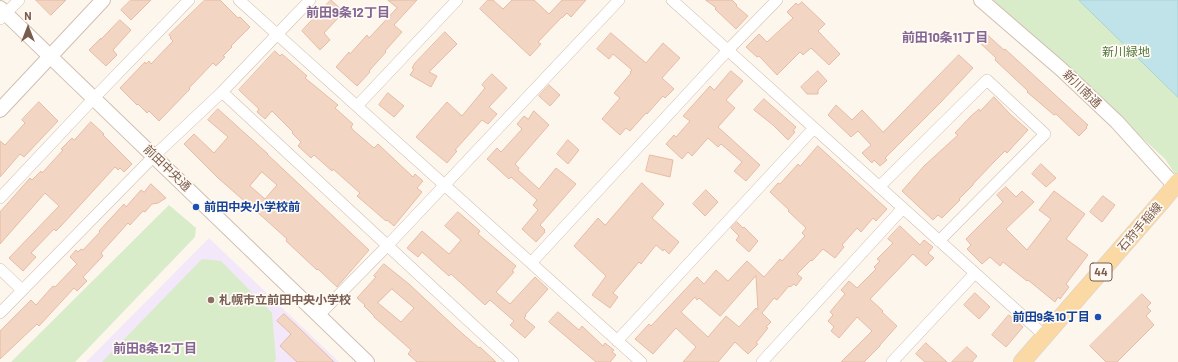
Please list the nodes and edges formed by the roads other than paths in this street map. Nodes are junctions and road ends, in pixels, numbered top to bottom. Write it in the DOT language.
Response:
graph roads {
  1 [pos="19,0"];
  2 [pos="104,0"];
  3 [pos="189,0"];
  4 [pos="239,0"];
  5 [pos="310,0"];
  6 [pos="456,0"];
  7 [pos="619,0"];
  8 [pos="672,0"];
  9 [pos="777,0"];
  10 [pos="981,0"];
  11 [pos="2,14"];
  12 [pos="278,34"];
  13 [pos="728,50"];
  14 [pos="50,56"];
  15 [pos="222,92"];
  16 [pos="94,98"];
  17 [pos="357,106"];
  18 [pos="0,110"];
  19 [pos="814,128"];
  20 [pos="154,156"];
  21 [pos="1176,184"];
  22 [pos="444,185"];
  23 [pos="879,186"];
  24 [pos="0,198"];
  25 [pos="903,208"];
  26 [pos="939,241"];
  27 [pos="388,246"];
  28 [pos="531,263"];
  29 [pos="0,269"];
  30 [pos="975,273"];
  31 [pos="22,290"];
  32 [pos="0,313"];
  33 [pos="319,315"];
  34 [pos="1045,336"];
  35 [pos="617,341"];
  36 [pos="511,361"];
  37 [pos="367,362"];
  38 [pos="641,362"];
  39 [pos="762,362"];
  40 [pos="892,362"];
  41 [pos="1022,362"];
  1 -- 11 [label="street"];
  2 -- 14 [label="street"];
  3 -- 16 [label="street"];
  4 -- 12 [label="street"];
  5 -- 12 [label="street"];
  6 -- 17 [label="street"];
  7 -- 22 [label="street"];
  8 -- 13 [label="street"];
  9 -- 13 [label="street"];
  10 -- 21 [label="street, 新川南通"];
  11 -- 14 [label="street, 前田中央通"];
  12 -- 15 [label="street"];
  12 -- 17 [label="street"];
  13 -- 19 [label="street"];
  13 -- 28 [label="street"];
  14 -- 16 [label="street, 前田中央通"];
  14 -- 18 [label="street"];
  15 -- 20 [label="street"];
  15 -- 27 [label="street"];
  16 -- 20 [label="street, 前田中央通"];
  16 -- 24 [label="street"];
  17 -- 22 [label="street"];
  19 -- 23 [label="street"];
  19 -- 35 [label="street"];
  20 -- 31 [label="street"];
  20 -- 33 [label="street, 前田中央通"];
  21 -- 34 [label="main road, 石狩手稲線 / 44"];
  22 -- 27 [label="street"];
  22 -- 28 [label="street"];
  23 -- 25 [label="street"];
  23 -- 26 [label="street"];
  25 -- 26 [label="street"];
  25 -- 39 [label="street"];
  26 -- 30 [label="street"];
  27 -- 33 [label="street"];
  27 -- 36 [label="street"];
  28 -- 35 [label="street"];
  29 -- 31 [label="street"];
  30 -- 34 [label="street"];
  30 -- 40 [label="street"];
  31 -- 32 [label="street"];
  33 -- 37 [label="street, 前田中央通"];
  34 -- 41 [label="main road, 石狩手稲線 / 44"];
  35 -- 38 [label="street"];
}
